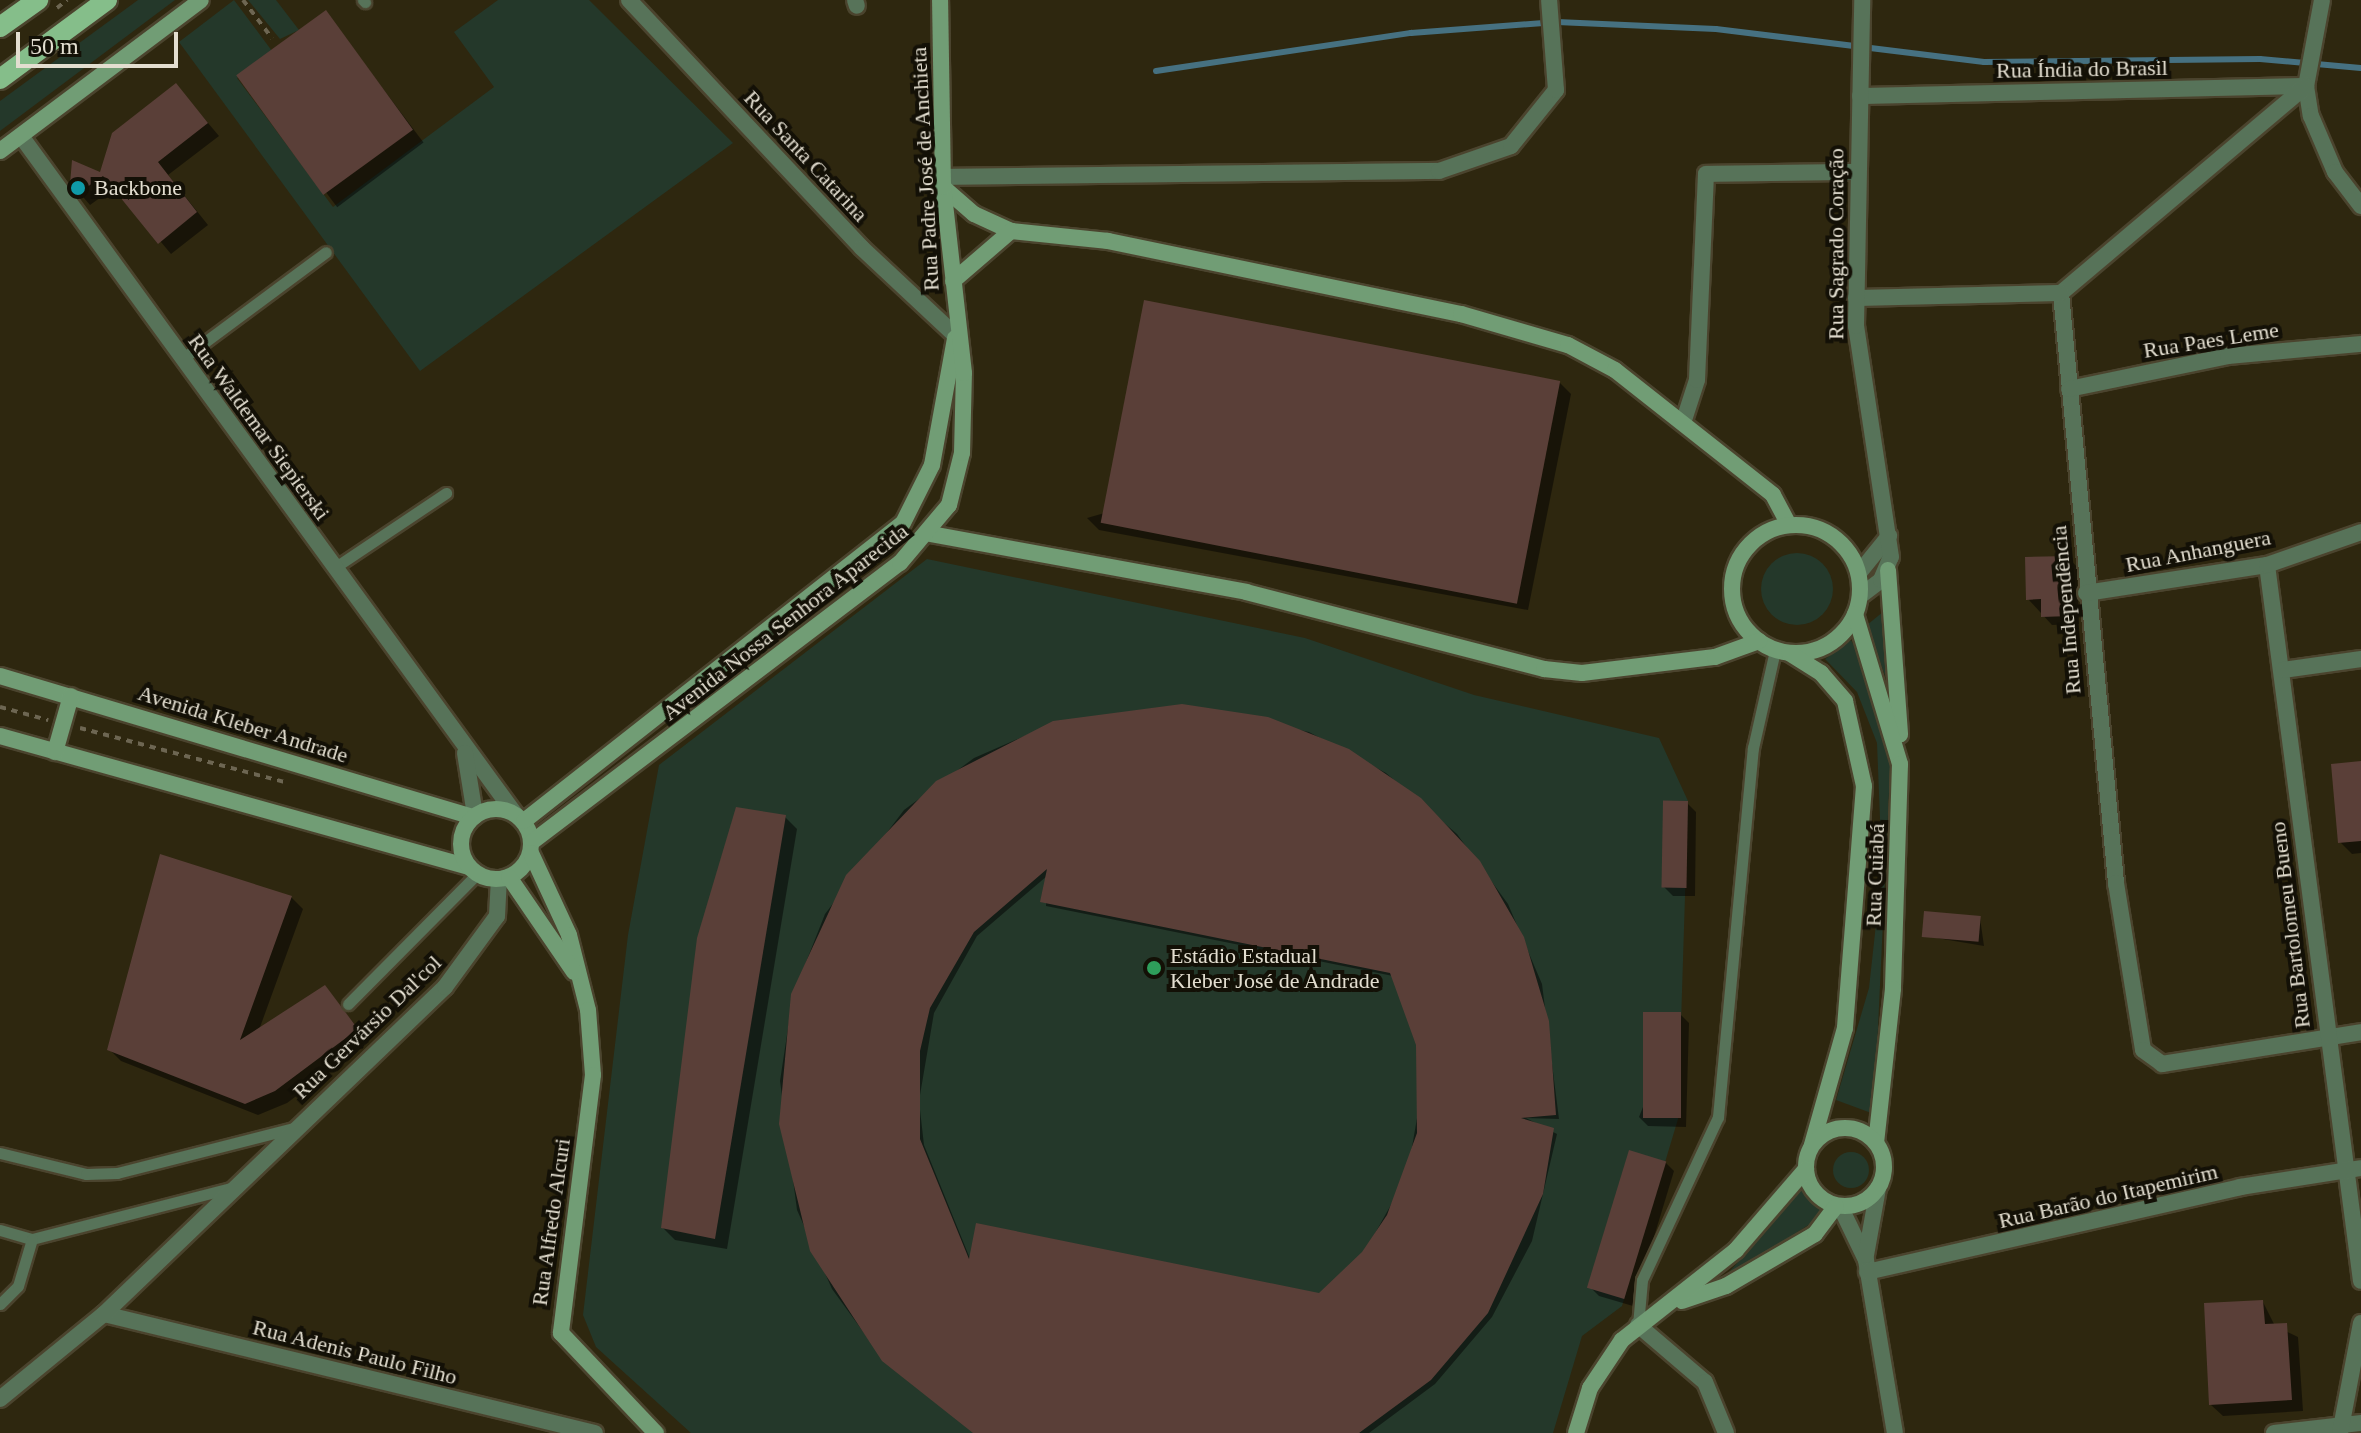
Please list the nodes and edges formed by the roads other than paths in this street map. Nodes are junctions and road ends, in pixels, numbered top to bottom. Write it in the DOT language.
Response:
graph roads {
  1 [pos="38,0"];
  2 [pos="107,0"];
  3 [pos="201,0"];
  4 [pos="629,0"];
  5 [pos="940,0"];
  6 [pos="1549,0"];
  7 [pos="1862,0"];
  8 [pos="2322,0"];
  9 [pos="0,27"];
  10 [pos="0,79"];
  11 [pos="2306,86"];
  12 [pos="1860,96"];
  13 [pos="21,136"];
  14 [pos="0,151"];
  15 [pos="1856,172"];
  16 [pos="944,182"];
  17 [pos="2361,206"];
  18 [pos="1011,231"];
  19 [pos="326,252"];
  20 [pos="953,281"];
  21 [pos="2061,293"];
  22 [pos="1856,298"];
  23 [pos="956,336"];
  24 [pos="2361,344"];
  25 [pos="182,359"];
  26 [pos="2069,389"];
  27 [pos="1683,423"];
  28 [pos="446,493"];
  29 [pos="1789,525"];
  30 [pos="2361,532"];
  31 [pos="931,534"];
  32 [pos="1890,534"];
  33 [pos="2267,565"];
  34 [pos="334,568"];
  35 [pos="1888,570"];
  36 [pos="1859,573"];
  37 [pos="2086,593"];
  38 [pos="1860,596"];
  39 [pos="1855,614"];
  40 [pos="1759,641"];
  41 [pos="1782,651"];
  42 [pos="2361,659"];
  43 [pos="2283,670"];
  44 [pos="0,676"];
  45 [pos="71,696"];
  46 [pos="0,736"];
  47 [pos="462,744"];
  48 [pos="55,752"];
  49 [pos="1900,764"];
  50 [pos="474,816"];
  51 [pos="519,817"];
  52 [pos="531,847"];
  53 [pos="473,870"];
  54 [pos="504,878"];
  55 [pos="580,979"];
  56 [pos="348,1004"];
  57 [pos="2361,1032"];
  58 [pos="2325,1036"];
  59 [pos="293,1128"];
  60 [pos="1876,1142"];
  61 [pos="1812,1145"];
  62 [pos="0,1153"];
  63 [pos="1806,1169"];
  64 [pos="2354,1169"];
  65 [pos="231,1188"];
  66 [pos="1878,1188"];
  67 [pos="1838,1206"];
  68 [pos="0,1230"];
  69 [pos="32,1239"];
  70 [pos="1866,1266"];
  71 [pos="2361,1281"];
  72 [pos="0,1304"];
  73 [pos="1669,1306"];
  74 [pos="104,1314"];
  75 [pos="2361,1323"];
  76 [pos="1638,1325"];
  77 [pos="0,1399"];
  78 [pos="2361,1423"];
  79 [pos="2341,1428"];
  80 [pos="595,1433"];
  81 [pos="656,1433"];
  82 [pos="1576,1433"];
  83 [pos="1726,1433"];
  84 [pos="1895,1433"];
  85 [pos="2274,1433"];
  1 -- 9 [label="main road"];
  2 -- 10 [label="main road"];
  3 -- 13 [label="street"];
  4 -- 23 [label="street, Rua Santa Catarina"];
  5 -- 16 [label="street, Rua Padre José de Anchieta"];
  6 -- 16 [label="street"];
  7 -- 12 [label="street, Rua Sagrado Coração"];
  8 -- 11 [label="street"];
  11 -- 12 [label="street, Rua Índia do Brasil"];
  11 -- 17 [label="street"];
  11 -- 21 [label="street"];
  12 -- 15 [label="street, Rua Sagrado Coração"];
  13 -- 14 [label="street"];
  13 -- 25 [label="street, Rua Waldemar Siepierski"];
  15 -- 22 [label="street, Rua Sagrado Coração"];
  15 -- 27 [label="street"];
  16 -- 18 [label="street"];
  16 -- 20 [label="street, Rua Padre José de Anchieta"];
  18 -- 20 [label="street"];
  18 -- 27 [label="street"];
  19 -- 25 [label="lane"];
  20 -- 23 [label="street, Rua Padre José de Anchieta"];
  21 -- 22 [label="street"];
  21 -- 26 [label="street, Rua Independência"];
  22 -- 32 [label="street, Rua Sagrado Coração"];
  23 -- 31 [label="street, Avenida Nossa Senhora Aparecida"];
  23 -- 51 [label="street, Avenida Nossa Senhora Aparecida"];
  24 -- 26 [label="street, Rua Paes Leme"];
  25 -- 34 [label="street, Rua Waldemar Siepierski"];
  26 -- 37 [label="street, Rua Independência"];
  27 -- 29 [label="street"];
  28 -- 34 [label="lane"];
  29 -- 36 [label="street"];
  29 -- 40 [label="street"];
  30 -- 33 [label="street, Rua Anhanguera"];
  31 -- 40 [label="street"];
  31 -- 52 [label="street, Avenida Nossa Senhora Aparecida"];
  32 -- 35 [label="street, Rua Sagrado Coração"];
  32 -- 36 [label="street"];
  33 -- 37 [label="street, Rua Anhanguera"];
  33 -- 43 [label="street, Rua Bartolomeu Bueno"];
  34 -- 47 [label="street, Rua Waldemar Siepierski"];
  35 -- 38 [label="street"];
  35 -- 49 [label="street"];
  36 -- 38 [label="street"];
  37 -- 58 [label="street, Rua Independência"];
  38 -- 39 [label="street"];
  39 -- 41 [label="street"];
  39 -- 49 [label="street, Rua Cuiabá"];
  40 -- 41 [label="street"];
  41 -- 61 [label="street, Rua Cuiabá"];
  41 -- 76 [label="lane"];
  42 -- 43 [label="street"];
  43 -- 58 [label="street, Rua Bartolomeu Bueno"];
  44 -- 45 [label="street, Avenida Kleber Andrade"];
  45 -- 48 [label="street"];
  45 -- 50 [label="street, Avenida Kleber Andrade"];
  46 -- 48 [label="street"];
  47 -- 50 [label="street, Rua Waldemar Siepierski"];
  47 -- 51 [label="street, Rua Waldemar Siepierski"];
  48 -- 53 [label="street"];
  49 -- 60 [label="street, Rua Cuiabá"];
  50 -- 51 [label="street"];
  50 -- 53 [label="street"];
  51 -- 52 [label="street"];
  52 -- 54 [label="street"];
  52 -- 55 [label="street, Rua Alfredo Alcuri"];
  53 -- 54 [label="street"];
  53 -- 56 [label="lane"];
  54 -- 55 [label="street, Rua Alfredo Alcuri"];
  54 -- 59 [label="street, Rua Gervársio Dal'col"];
  55 -- 81 [label="street, Rua Alfredo Alcuri"];
  57 -- 58 [label="street, Rua Independência"];
  58 -- 64 [label="street, Rua Bartolomeu Bueno"];
  59 -- 62 [label="lane"];
  59 -- 65 [label="street, Rua Gervársio Dal'col"];
  60 -- 61 [label="street"];
  60 -- 66 [label="street"];
  61 -- 63 [label="street"];
  63 -- 67 [label="street"];
  63 -- 73 [label="street"];
  64 -- 70 [label="street, Rua Barão do Itapemirim"];
  64 -- 71 [label="street, Rua Bartolomeu Bueno"];
  65 -- 69 [label="lane, Rua Gervársio Dal'col"];
  65 -- 74 [label="street, Rua Gervársio Dal'col"];
  66 -- 67 [label="street"];
  66 -- 70 [label="street"];
  67 -- 70 [label="street"];
  67 -- 73 [label="street"];
  68 -- 69 [label="lane"];
  69 -- 72 [label="lane"];
  70 -- 84 [label="street"];
  73 -- 76 [label="street"];
  74 -- 77 [label="street, Rua Gervársio Dal'col"];
  74 -- 80 [label="street, Rua Adenis Paulo Filho"];
  75 -- 79 [label="street"];
  76 -- 82 [label="street"];
  76 -- 83 [label="street"];
  78 -- 79 [label="street"];
  79 -- 85 [label="street"];
}
